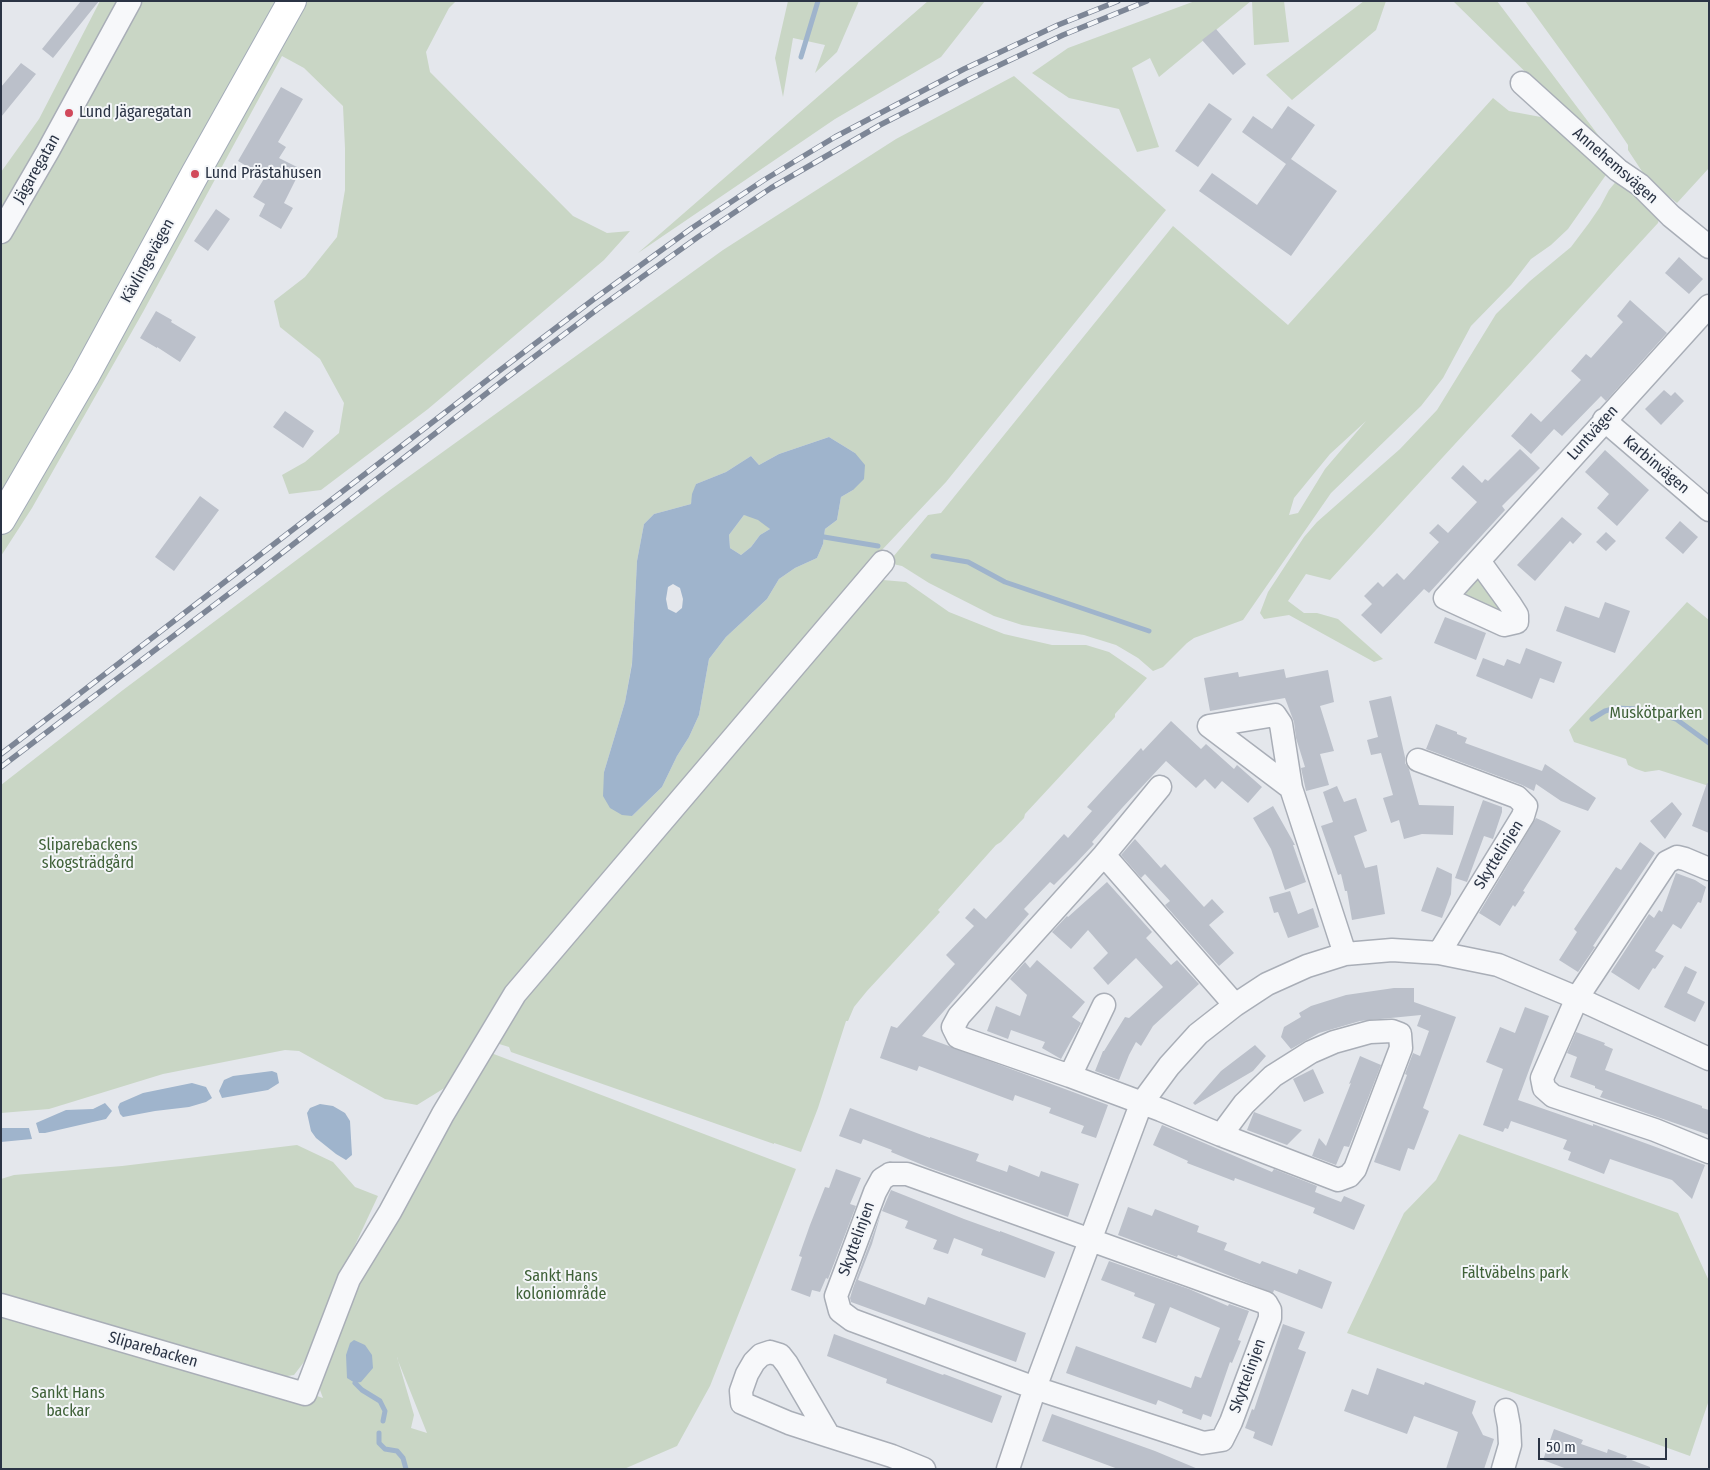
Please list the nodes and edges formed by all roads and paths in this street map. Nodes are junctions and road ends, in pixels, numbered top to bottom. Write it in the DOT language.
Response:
graph roads {
  1 [pos="130,1"];
  2 [pos="292,1"];
  3 [pos="1522,83"];
  4 [pos="2,227"];
  5 [pos="1709,248"];
  6 [pos="1709,306"];
  7 [pos="1604,420"];
  8 [pos="1709,510"];
  9 [pos="1,520"];
  10 [pos="1478,561"];
  11 [pos="883,562"];
  12 [pos="1418,760"];
  13 [pos="1160,787"];
  14 [pos="1291,788"];
  15 [pos="1104,855"];
  16 [pos="1709,869"];
  17 [pos="1439,952"];
  18 [pos="1345,954"];
  19 [pos="1577,998"];
  20 [pos="1104,1005"];
  21 [pos="1235,1005"];
  22 [pos="1709,1058"];
  23 [pos="1070,1076"];
  24 [pos="1141,1104"];
  25 [pos="1221,1135"];
  26 [pos="1709,1152"];
  27 [pos="1089,1241"];
  28 [pos="1,1305"];
  29 [pos="1035,1388"];
  30 [pos="1506,1410"];
  31 [pos="829,1436"];
  32 [pos="888,1462"];
  33 [pos="924,1469"];
  34 [pos="1008,1469"];
  35 [pos="1502,1469"];
  1 -- 4 [label="street, Jägaregatan"];
  2 -- 9 [label="main road, Kävlingevägen"];
  3 -- 5 [label="street, Annehemsvägen"];
  6 -- 7 [label="street, Luntvägen"];
  7 -- 8 [label="street, Karbinvägen"];
  7 -- 10 [label="street, Luntvägen"];
  11 -- 28 [label="street, Sliparebacken"];
  12 -- 17 [label="street, Skyttelinjen"];
  13 -- 15 [label="street"];
  14 -- 18 [label="street"];
  15 -- 21 [label="street"];
  15 -- 23 [label="street"];
  16 -- 19 [label="street"];
  17 -- 18 [label="street"];
  17 -- 19 [label="street"];
  18 -- 21 [label="street"];
  19 -- 22 [label="street"];
  19 -- 26 [label="street"];
  20 -- 23 [label="street"];
  21 -- 24 [label="street"];
  23 -- 24 [label="street"];
  24 -- 25 [label="street"];
  24 -- 27 [label="street"];
  25 -- 25 [label="street"];
  27 -- 29 [label="street"];
  27 -- 29 [label="street, Skyttelinjen"];
  27 -- 29 [label="street, Skyttelinjen"];
  29 -- 34 [label="street"];
  30 -- 35 [label="street"];
  31 -- 32 [label="street"];
  32 -- 33 [label="street"];
}
